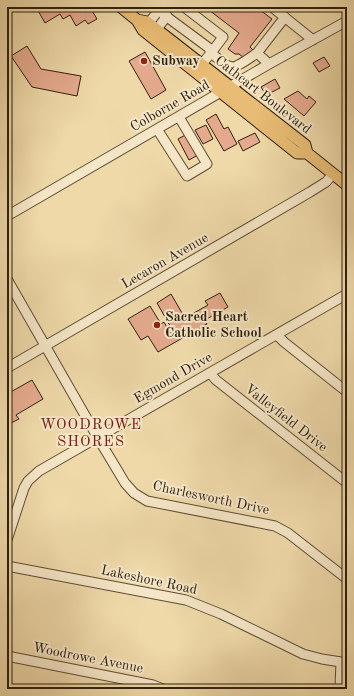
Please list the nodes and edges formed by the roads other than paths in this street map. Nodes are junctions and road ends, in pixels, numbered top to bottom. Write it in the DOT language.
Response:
graph roads {
  1 [pos="121,7"];
  2 [pos="184,7"];
  3 [pos="272,7"];
  4 [pos="163,11"];
  5 [pos="285,17"];
  6 [pos="137,20"];
  7 [pos="347,21"];
  8 [pos="152,27"];
  9 [pos="313,40"];
  10 [pos="211,53"];
  11 [pos="257,53"];
  12 [pos="269,64"];
  13 [pos="201,65"];
  14 [pos="226,89"];
  15 [pos="179,116"];
  16 [pos="157,129"];
  17 [pos="333,174"];
  18 [pos="347,185"];
  19 [pos="7,216"];
  20 [pos="7,279"];
  21 [pos="347,294"];
  22 [pos="277,335"];
  23 [pos="46,346"];
  24 [pos="7,368"];
  25 [pos="210,373"];
  26 [pos="347,392"];
  27 [pos="98,438"];
  28 [pos="347,483"];
  29 [pos="7,540"];
  30 [pos="7,566"];
  31 [pos="347,579"];
  32 [pos="7,656"];
  33 [pos="345,662"];
  34 [pos="343,686"];
  35 [pos="163,689"];
  1 -- 6 [label="main road"];
  2 -- 10 [label="street"];
  3 -- 5 [label="street"];
  4 -- 8 [label="street"];
  4 -- 10 [label="street"];
  5 -- 9 [label="street"];
  5 -- 11 [label="street"];
  6 -- 8 [label="main road, Cathcart Boulevard"];
  6 -- 14 [label="main road, Cathcart Boulevard"];
  7 -- 9 [label="street, Colborne Road"];
  8 -- 13 [label="main road, Cathcart Boulevard"];
  9 -- 12 [label="street, Colborne Road"];
  10 -- 11 [label="street"];
  10 -- 13 [label="street"];
  11 -- 12 [label="street"];
  12 -- 14 [label="street, Colborne Road"];
  13 -- 14 [label="main road, Cathcart Boulevard"];
  14 -- 15 [label="street, Colborne Road"];
  14 -- 17 [label="main road, Cathcart Boulevard"];
  15 -- 16 [label="street, Colborne Road"];
  15 -- 16 [label="street"];
  16 -- 19 [label="street, Colborne Road"];
  17 -- 18 [label="main road, Cathcart Boulevard"];
  17 -- 23 [label="street, Lecaron Avenue"];
  20 -- 23 [label="street, Charlesworth Drive"];
  21 -- 22 [label="street, Egmond Drive"];
  22 -- 25 [label="street, Egmond Drive"];
  22 -- 26 [label="street"];
  23 -- 24 [label="street, Lecaron Avenue"];
  23 -- 27 [label="street, Charlesworth Drive"];
  25 -- 27 [label="street, Egmond Drive"];
  25 -- 28 [label="street, Valleyfield Drive"];
  27 -- 29 [label="street, Egmond Drive"];
  27 -- 31 [label="street, Charlesworth Drive"];
  30 -- 33 [label="street, Lakeshore Road"];
  32 -- 35 [label="street, Woodrowe Avenue"];
  33 -- 34 [label="street"];
}
